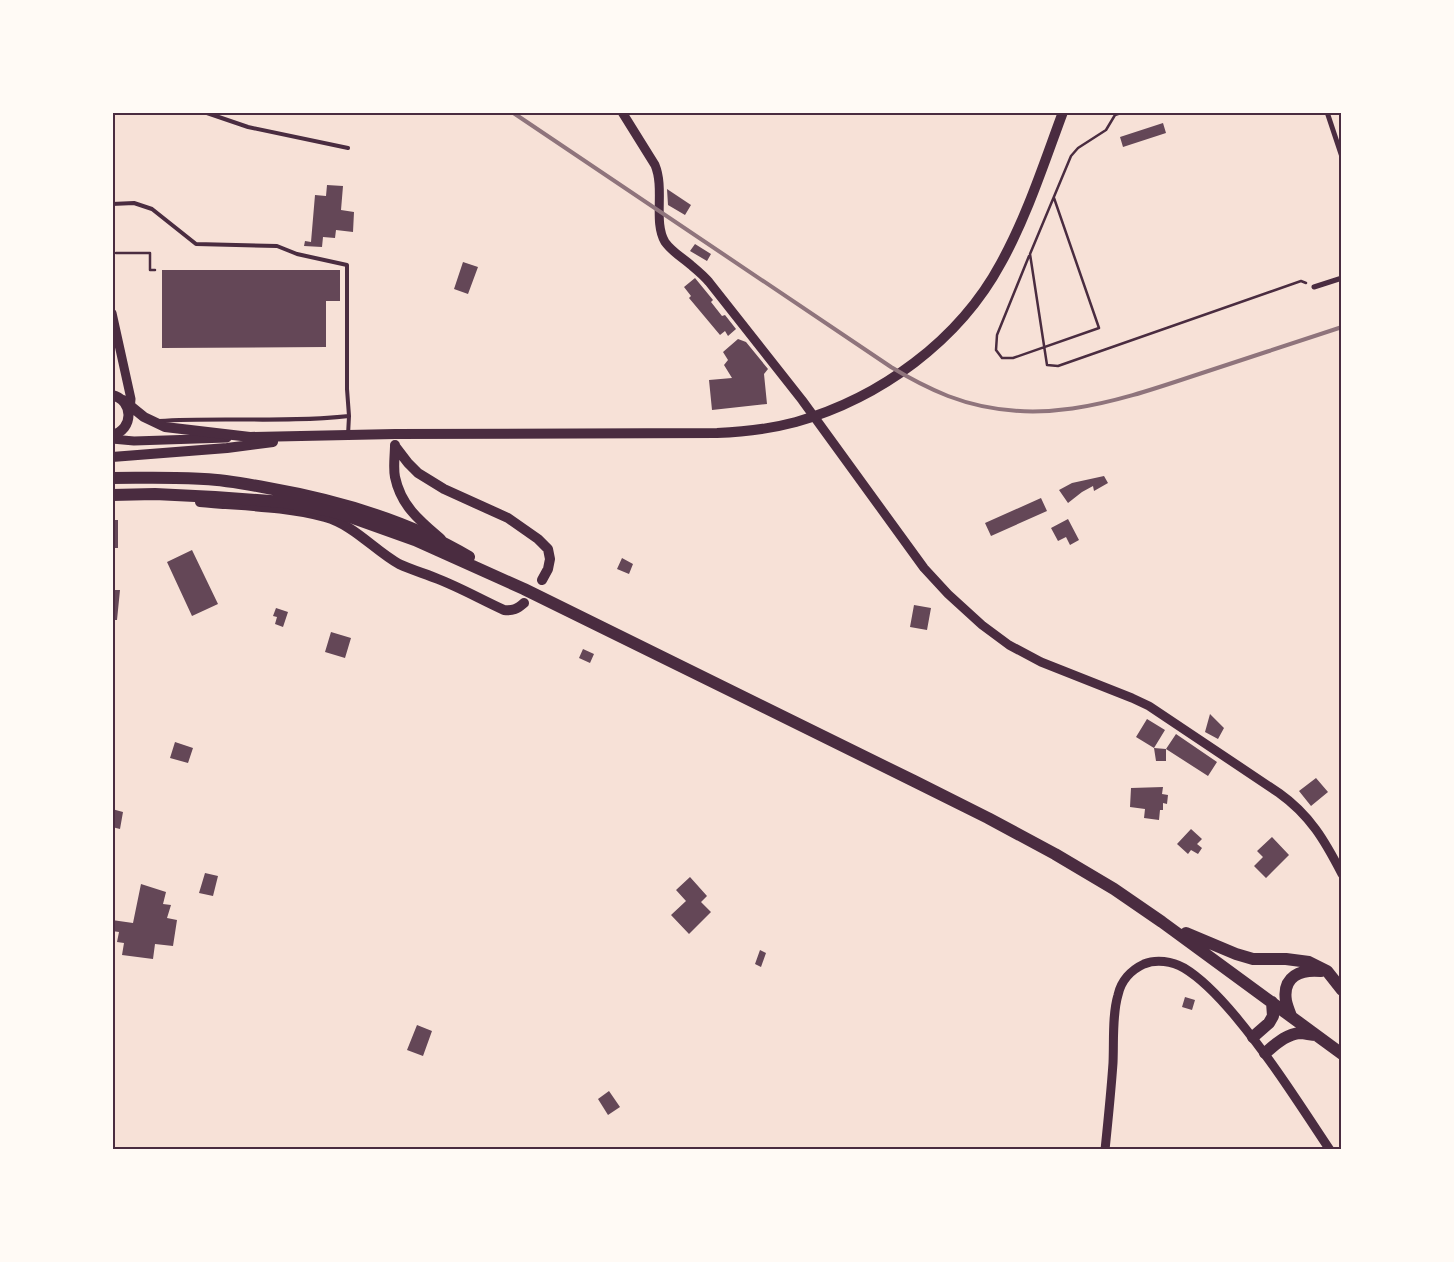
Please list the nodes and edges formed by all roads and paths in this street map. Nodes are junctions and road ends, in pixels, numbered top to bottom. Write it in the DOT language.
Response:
graph roads {
  1 [pos="204,112"];
  2 [pos="622,112"];
  3 [pos="1063,112"];
  4 [pos="1124,112"];
  5 [pos="1327,112"];
  6 [pos="1115,114"];
  7 [pos="348,148"];
  8 [pos="1342,156"];
  9 [pos="1054,196"];
  10 [pos="112,204"];
  11 [pos="116,253"];
  12 [pos="1030,255"];
  13 [pos="155,270"];
  14 [pos="1342,278"];
  15 [pos="1314,287"];
  16 [pos="112,313"];
  17 [pos="1044,347"];
  18 [pos="112,395"];
  19 [pos="128,407"];
  20 [pos="349,416"];
  21 [pos="153,422"];
  22 [pos="395,434"];
  23 [pos="348,435"];
  24 [pos="329,436"];
  25 [pos="112,437"];
  26 [pos="250,437"];
  27 [pos="395,446"];
  28 [pos="112,457"];
  29 [pos="112,478"];
  30 [pos="155,494"];
  31 [pos="112,496"];
  32 [pos="445,543"];
  33 [pos="542,580"];
  34 [pos="524,589"];
  35 [pos="524,603"];
  36 [pos="1342,874"];
  37 [pos="1162,922"];
  38 [pos="1327,971"];
  39 [pos="1342,990"];
  40 [pos="1272,1002"];
  41 [pos="1291,1016"];
  42 [pos="1317,1036"];
  43 [pos="1253,1037"];
  44 [pos="1265,1053"];
  45 [pos="1342,1054"];
  46 [pos="1105,1150"];
  47 [pos="1330,1150"];
  1 -- 7 [label="lane"];
  2 -- 36 [label="street"];
  3 -- 22 [label="main road"];
  4 -- 6 [label="path"];
  5 -- 8 [label="street"];
  6 -- 9 [label="path"];
  9 -- 12 [label="path"];
  9 -- 17 [label="path"];
  10 -- 20 [label="lane"];
  11 -- 13 [label="path"];
  12 -- 17 [label="path"];
  12 -- 17 [label="path"];
  14 -- 15 [label="street"];
  15 -- 17 [label="path"];
  16 -- 19 [label="street"];
  18 -- 19 [label="main road"];
  19 -- 21 [label="main road"];
  19 -- 25 [label="main road"];
  20 -- 21 [label="lane"];
  20 -- 23 [label="lane"];
  21 -- 26 [label="main road"];
  22 -- 23 [label="main road"];
  22 -- 27 [label="main road"];
  23 -- 24 [label="main road"];
  24 -- 26 [label="main road"];
  24 -- 28 [label="main road"];
  25 -- 26 [label="street"];
  27 -- 32 [label="main road"];
  27 -- 33 [label="main road"];
  29 -- 32 [label="main road"];
  30 -- 31 [label="main road"];
  30 -- 34 [label="main road"];
  30 -- 35 [label="main road"];
  32 -- 34 [label="main road"];
  34 -- 37 [label="main road"];
  37 -- 38 [label="main road"];
  37 -- 40 [label="main road"];
  38 -- 39 [label="main road"];
  38 -- 41 [label="main road"];
  40 -- 41 [label="main road"];
  40 -- 43 [label="main road"];
  41 -- 42 [label="main road"];
  42 -- 44 [label="main road"];
  42 -- 45 [label="main road"];
  43 -- 44 [label="street"];
  43 -- 46 [label="street"];
  44 -- 47 [label="street"];
}
